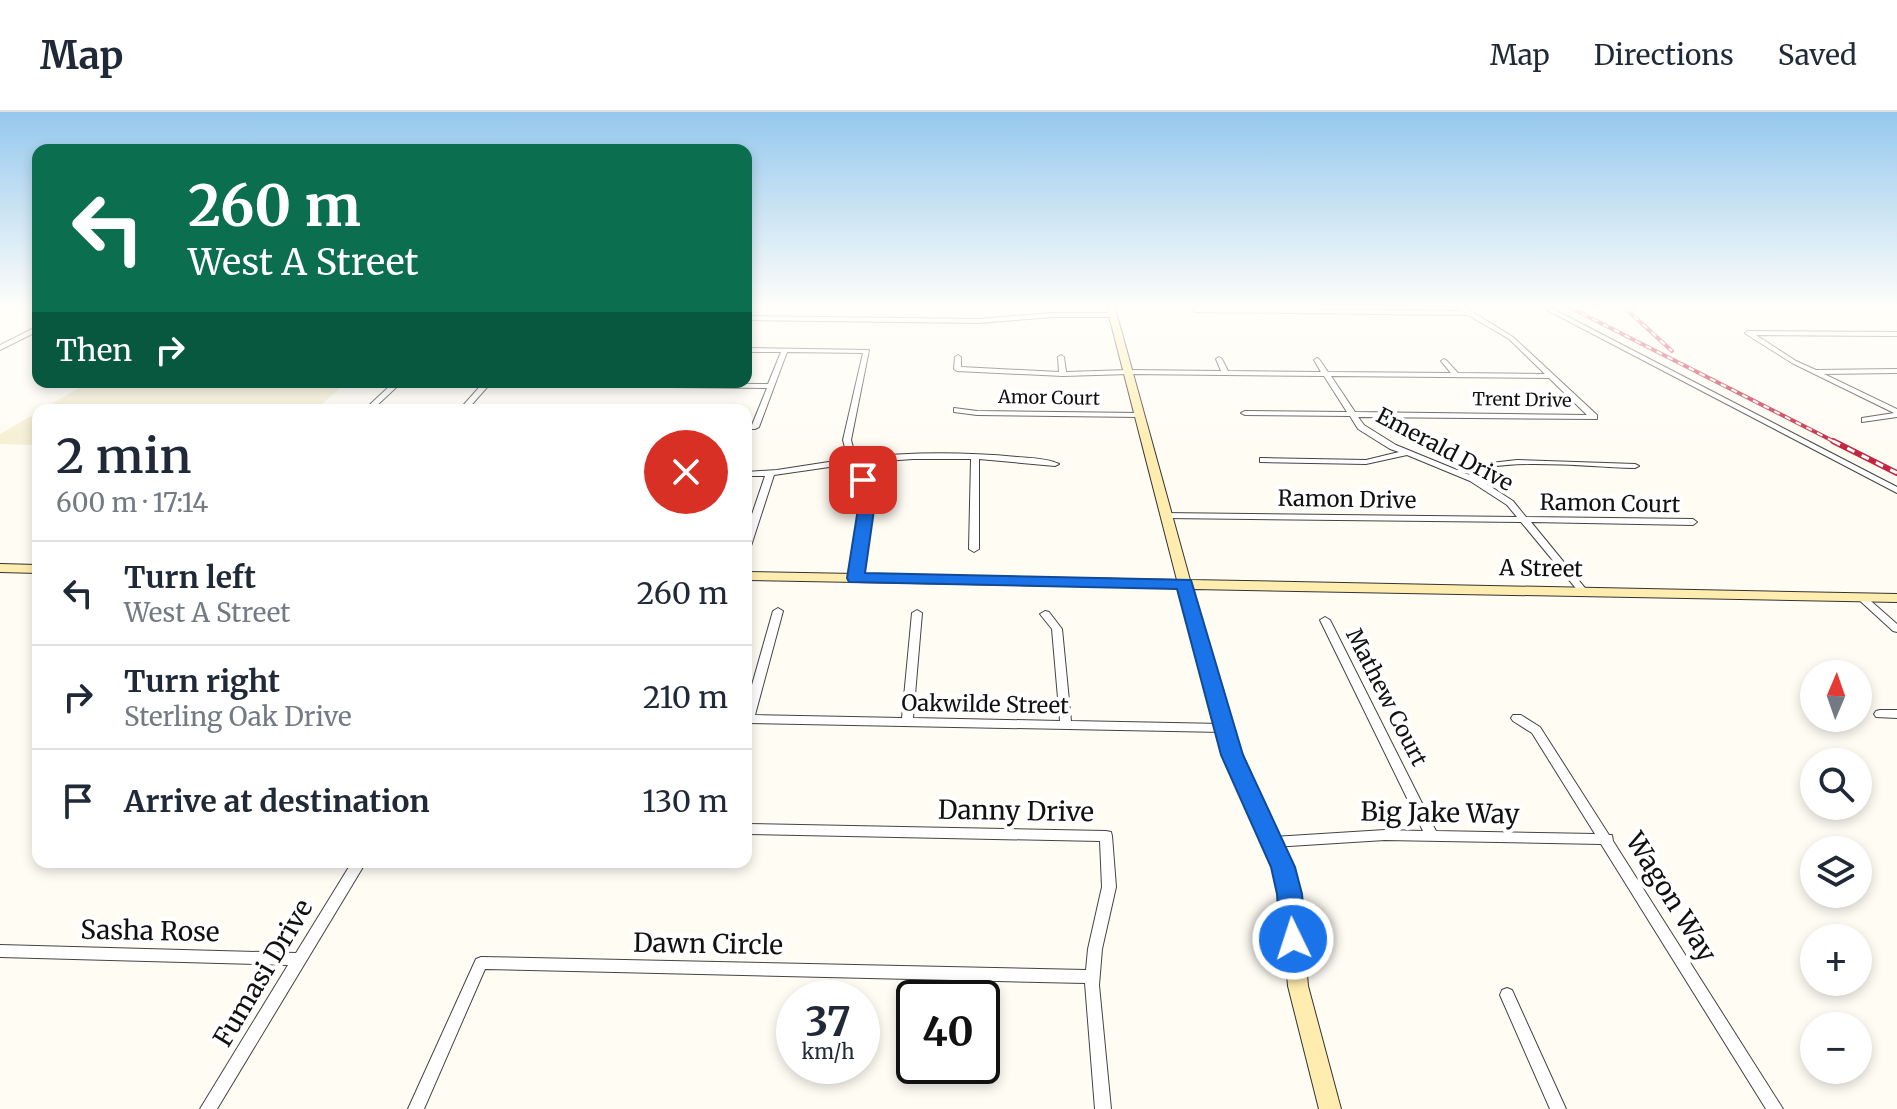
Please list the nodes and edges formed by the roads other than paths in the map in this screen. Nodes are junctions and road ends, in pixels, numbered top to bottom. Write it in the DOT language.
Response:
graph roads {
  1 [pos="783,355"];
  2 [pos="866,355"];
  3 [pos="1124,355"];
  4 [pos="1529,355"];
  5 [pos="1636,355"];
  6 [pos="1784,355"];
  7 [pos="958,357"];
  8 [pos="1061,357"];
  9 [pos="1219,359"];
  10 [pos="1317,360"];
  11 [pos="1444,361"];
  12 [pos="1897,371"];
  13 [pos="1129,372"];
  14 [pos="1225,373"];
  15 [pos="1814,373"];
  16 [pos="1063,374"];
  17 [pos="1325,374"];
  18 [pos="1456,375"];
  19 [pos="1551,376"];
  20 [pos="752,386"];
  21 [pos="771,386"];
  22 [pos="392,388"];
  23 [pos="483,388"];
  24 [pos="374,404"];
  25 [pos="468,404"];
  26 [pos="957,410"];
  27 [pos="1245,413"];
  28 [pos="1897,413"];
  29 [pos="1351,414"];
  30 [pos="1140,415"];
  31 [pos="1865,420"];
  32 [pos="752,427"];
  33 [pos="1407,453"];
  34 [pos="975,459"];
  35 [pos="1263,460"];
  36 [pos="852,461"];
  37 [pos="1055,464"];
  38 [pos="1635,466"];
  39 [pos="1458,472"];
  40 [pos="752,474"];
  41 [pos="770,474"];
  42 [pos="1897,490"];
  43 [pos="1166,515"];
  44 [pos="1527,520"];
  45 [pos="1693,522"];
  46 [pos="752,528"];
  47 [pos="974,549"];
  48 [pos="0,568"];
  49 [pos="32,569"];
  50 [pos="752,576"];
  51 [pos="855,578"];
  52 [pos="1185,584"];
  53 [pos="1582,590"];
  54 [pos="1861,597"];
  55 [pos="1897,598"];
  56 [pos="778,611"];
  57 [pos="917,613"];
  58 [pos="1045,614"];
  59 [pos="1325,620"];
  60 [pos="1897,629"];
  61 [pos="752,702"];
  62 [pos="1880,714"];
  63 [pos="1897,714"];
  64 [pos="1517,718"];
  65 [pos="752,719"];
  66 [pos="907,722"];
  67 [pos="1066,725"];
  68 [pos="1223,728"];
  69 [pos="752,829"];
  70 [pos="1432,836"];
  71 [pos="1607,839"];
  72 [pos="1273,842"];
  73 [pos="355,868"];
  74 [pos="0,951"];
  75 [pos="300,959"];
  76 [pos="1093,977"];
  77 [pos="1507,995"];
  78 [pos="208,1109"];
  79 [pos="416,1109"];
  80 [pos="1103,1109"];
  81 [pos="1330,1109"];
  82 [pos="1558,1109"];
  83 [pos="1775,1109"];
  1 -- 21 [label="street"];
  2 -- 36 [label="street"];
  3 -- 13 [label="street"];
  4 -- 19 [label="street, Trent Drive"];
  5 -- 42 [label="street"];
  6 -- 15 [label="street"];
  7 -- 16 [label="street"];
  8 -- 16 [label="street"];
  9 -- 14 [label="street"];
  10 -- 17 [label="street, Emerald Drive"];
  11 -- 18 [label="street"];
  12 -- 15 [label="street"];
  13 -- 14 [label="street"];
  13 -- 16 [label="street"];
  13 -- 30 [label="street"];
  14 -- 17 [label="street"];
  15 -- 28 [label="street"];
  17 -- 18 [label="street"];
  17 -- 29 [label="street, Emerald Drive"];
  18 -- 19 [label="street"];
  19 -- 29 [label="street, Trent Drive"];
  20 -- 21 [label="street"];
  21 -- 32 [label="street"];
  22 -- 24 [label="street"];
  23 -- 25 [label="street"];
  26 -- 30 [label="street, Amor Court"];
  27 -- 29 [label="street"];
  28 -- 31 [label="street"];
  29 -- 33 [label="street, Emerald Drive"];
  30 -- 43 [label="street"];
  33 -- 35 [label="street"];
  33 -- 39 [label="street, Emerald Drive"];
  34 -- 36 [label="street"];
  34 -- 37 [label="street"];
  34 -- 47 [label="street"];
  36 -- 41 [label="street"];
  36 -- 51 [label="street"];
  38 -- 39 [label="street"];
  39 -- 44 [label="street, Emerald Drive"];
  40 -- 41 [label="street"];
  41 -- 46 [label="street"];
  43 -- 44 [label="street, Ramon Drive"];
  43 -- 52 [label="street"];
  44 -- 45 [label="street, Ramon Court"];
  44 -- 53 [label="street, Emerald Drive"];
  48 -- 49 [label="street"];
  50 -- 51 [label="street, A Street"];
  51 -- 52 [label="street, A Street"];
  52 -- 53 [label="street, A Street"];
  52 -- 68 [label="street"];
  53 -- 54 [label="street, A Street"];
  54 -- 55 [label="street, A Street"];
  54 -- 60 [label="street"];
  56 -- 61 [label="street"];
  57 -- 66 [label="street"];
  58 -- 67 [label="street"];
  59 -- 70 [label="street, Mathew Court"];
  62 -- 63 [label="street"];
  64 -- 71 [label="street, Wagon Way"];
  65 -- 66 [label="street, Oakwilde Street"];
  66 -- 67 [label="street, Oakwilde Street"];
  67 -- 68 [label="street, Oakwilde Street"];
  68 -- 72 [label="street"];
  69 -- 76 [label="street, Danny Drive"];
  70 -- 71 [label="street, Big Jake Way"];
  70 -- 72 [label="street, Big Jake Way"];
  71 -- 83 [label="street, Wagon Way"];
  72 -- 81 [label="street"];
  73 -- 75 [label="street, Fumasi Drive"];
  74 -- 75 [label="street, Sasha Rose"];
  75 -- 78 [label="street, Fumasi Drive"];
  76 -- 79 [label="street, Dawn Circle"];
  76 -- 80 [label="street, Danny Drive"];
  77 -- 82 [label="street"];
}
